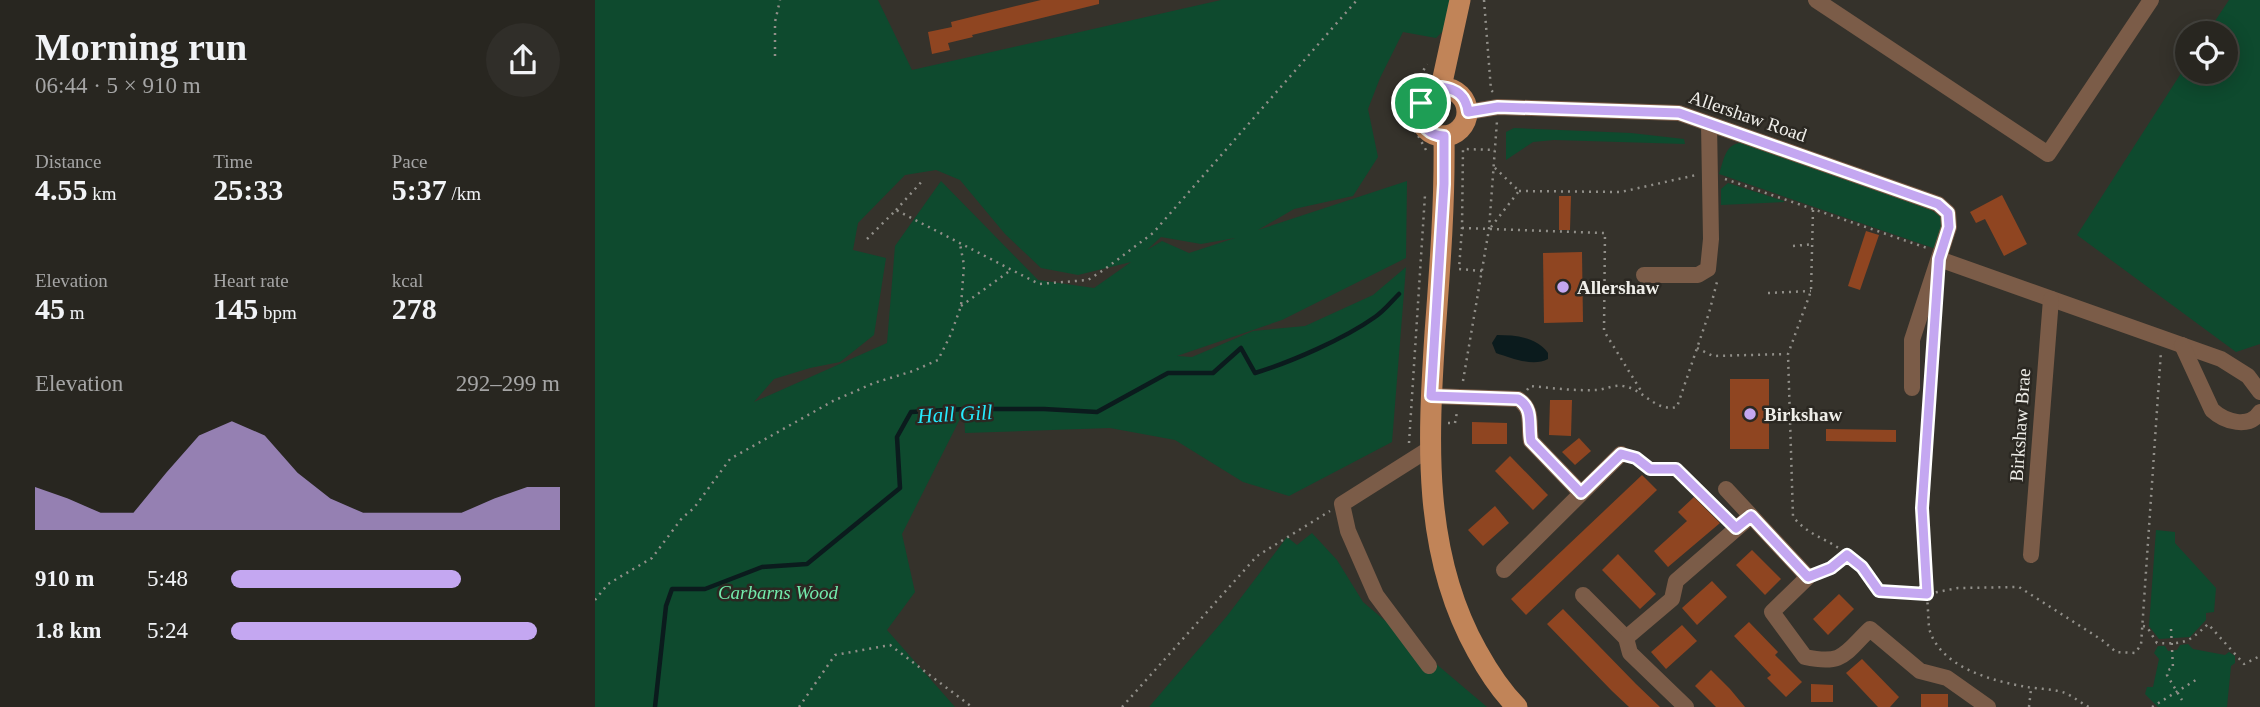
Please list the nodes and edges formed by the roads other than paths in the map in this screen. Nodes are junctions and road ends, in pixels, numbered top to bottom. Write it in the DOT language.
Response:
graph roads {
  1 [pos="1460,0"];
  2 [pos="1816,0"];
  3 [pos="2151,0"];
  4 [pos="1456,98"];
  5 [pos="1709,124"];
  6 [pos="1444,136"];
  7 [pos="1940,256"];
  8 [pos="1644,275"];
  9 [pos="2051,299"];
  10 [pos="2182,345"];
  11 [pos="1912,388"];
  12 [pos="2260,392"];
  13 [pos="1431,396"];
  14 [pos="2260,412"];
  15 [pos="1429,449"];
  16 [pos="1621,454"];
  17 [pos="1726,489"];
  18 [pos="1581,493"];
  19 [pos="1751,516"];
  20 [pos="2031,555"];
  21 [pos="1504,570"];
  22 [pos="1583,595"];
  23 [pos="1626,638"];
  24 [pos="1429,666"];
  25 [pos="1517,707"];
  26 [pos="1686,707"];
  27 [pos="1988,707"];
  1 -- 4 [label="main road"];
  2 -- 3 [label="street"];
  4 -- 5 [label="street, Allershaw Road"];
  4 -- 6 [label="main road"];
  4 -- 6 [label="main road"];
  5 -- 7 [label="street, Allershaw Road"];
  5 -- 8 [label="street"];
  6 -- 13 [label="main road"];
  7 -- 9 [label="street"];
  7 -- 11 [label="street"];
  9 -- 10 [label="street"];
  9 -- 20 [label="street, Birkshaw Brae"];
  10 -- 12 [label="street"];
  10 -- 14 [label="street"];
  13 -- 15 [label="main road"];
  13 -- 18 [label="street"];
  15 -- 24 [label="street"];
  15 -- 25 [label="main road"];
  16 -- 18 [label="street"];
  17 -- 19 [label="street"];
  18 -- 21 [label="street"];
  19 -- 23 [label="street"];
  19 -- 27 [label="street"];
  22 -- 23 [label="street"];
  23 -- 26 [label="street"];
}
